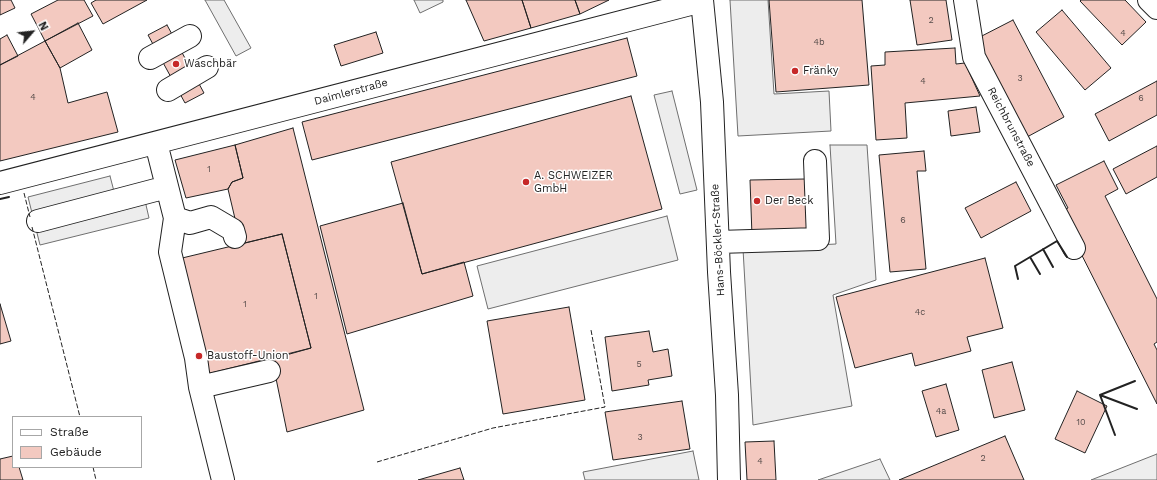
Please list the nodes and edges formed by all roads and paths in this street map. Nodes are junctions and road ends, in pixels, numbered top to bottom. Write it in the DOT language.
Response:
graph roads {
  1 [pos="702,0"];
  2 [pos="965,0"];
  3 [pos="1149,0"];
  4 [pos="1157,8"];
  5 [pos="190,36"];
  6 [pos="150,58"];
  7 [pos="210,73"];
  8 [pos="171,95"];
  9 [pos="156,143"];
  10 [pos="815,161"];
  11 [pos="0,183"];
  12 [pos="167,187"];
  13 [pos="175,218"];
  14 [pos="38,221"];
  15 [pos="235,237"];
  16 [pos="718,242"];
  17 [pos="1074,248"];
  18 [pos="269,371"];
  19 [pos="200,387"];
  20 [pos="223,480"];
  21 [pos="729,480"];
  1 -- 9 [label="street, Daimlerstraße"];
  1 -- 16 [label="street, Hans-Böckler-Straße"];
  2 -- 17 [label="street, Reichbrunstraße"];
  3 -- 4 [label="street"];
  5 -- 6 [label="street"];
  7 -- 8 [label="street"];
  9 -- 11 [label="street, Daimlerstraße"];
  9 -- 12 [label="street"];
  10 -- 16 [label="street"];
  12 -- 13 [label="street"];
  12 -- 14 [label="street"];
  13 -- 15 [label="street"];
  13 -- 19 [label="street"];
  16 -- 21 [label="street, Hans-Böckler-Straße"];
  18 -- 19 [label="street"];
  19 -- 20 [label="street"];
}
